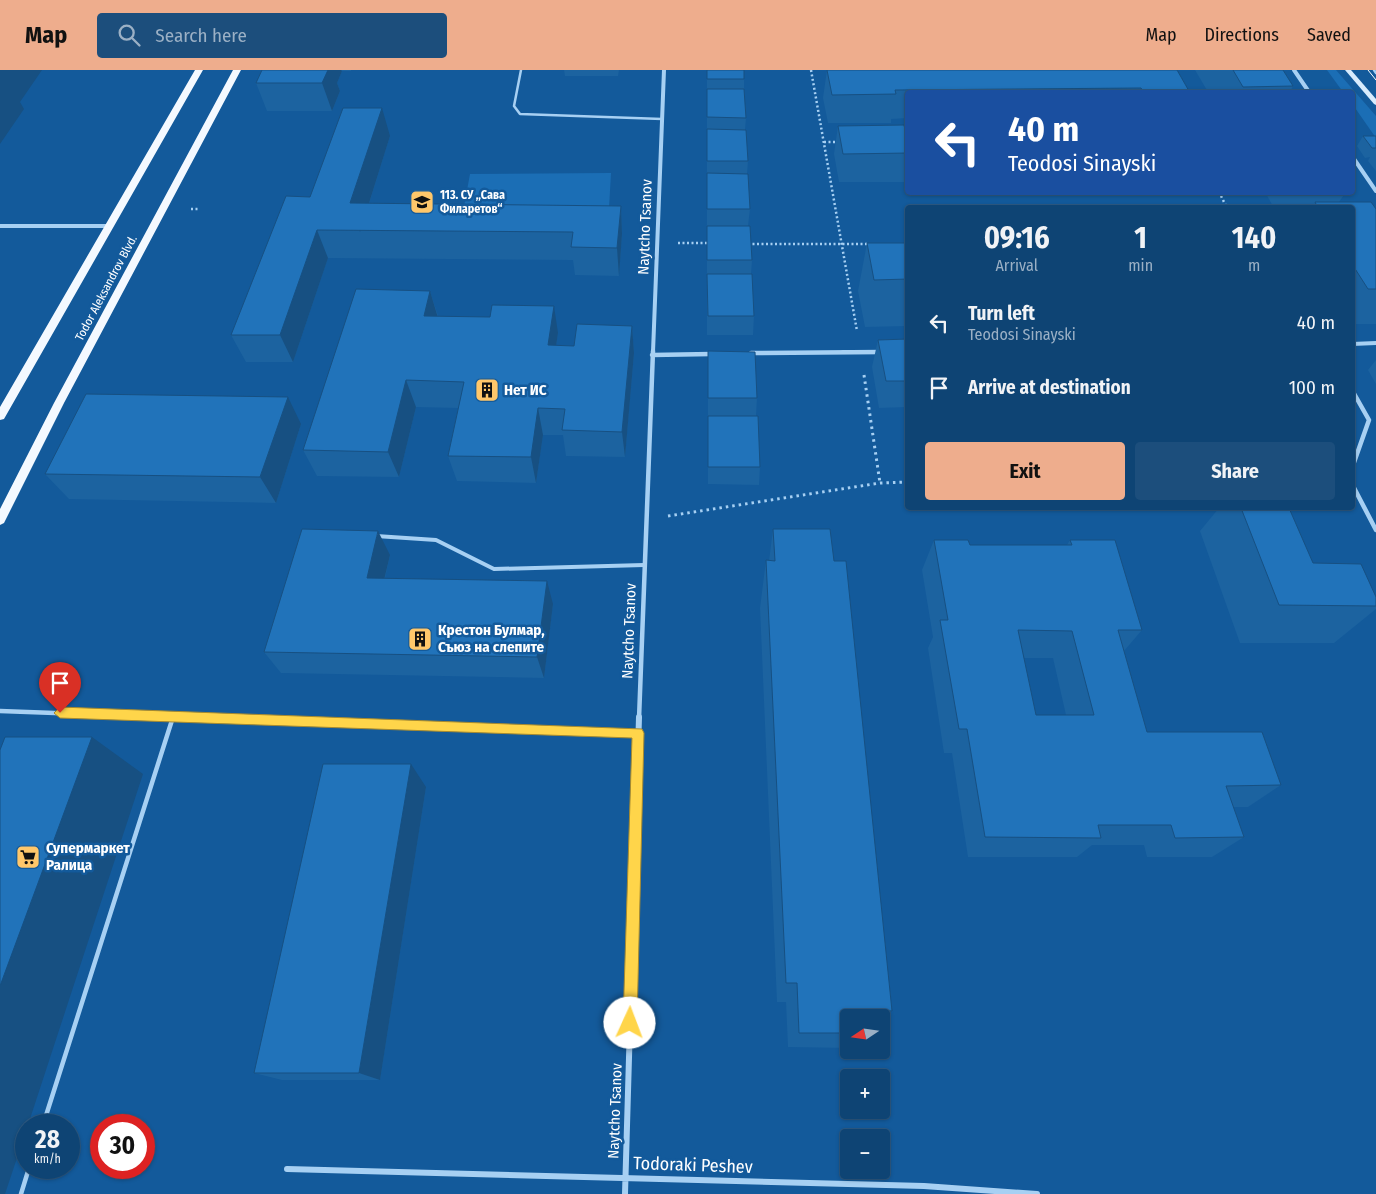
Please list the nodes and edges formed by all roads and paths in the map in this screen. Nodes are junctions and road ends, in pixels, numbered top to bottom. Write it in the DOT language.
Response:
graph roads {
  1 [pos="200,70"];
  2 [pos="237,70"];
  3 [pos="521,70"];
  4 [pos="664,70"];
  5 [pos="811,70"];
  6 [pos="1294,70"];
  7 [pos="1348,70"];
  8 [pos="1308,90"];
  9 [pos="1376,103"];
  10 [pos="662,119"];
  11 [pos="824,142"];
  12 [pos="847,142"];
  13 [pos="1355,160"];
  14 [pos="1376,191"];
  15 [pos="191,209"];
  16 [pos="199,209"];
  17 [pos="0,226"];
  18 [pos="110,226"];
  19 [pos="657,243"];
  20 [pos="716,243"];
  21 [pos="745,244"];
  22 [pos="842,244"];
  23 [pos="870,244"];
  24 [pos="1376,343"];
  25 [pos="1355,344"];
  26 [pos="889,351"];
  27 [pos="861,352"];
  28 [pos="722,354"];
  29 [pos="742,354"];
  30 [pos="652,355"];
  31 [pos="1355,395"];
  32 [pos="0,416"];
  33 [pos="1355,460"];
  34 [pos="905,482"];
  35 [pos="880,483"];
  36 [pos="1355,490"];
  37 [pos="645,519"];
  38 [pos="0,520"];
  39 [pos="1376,530"];
  40 [pos="370,535"];
  41 [pos="644,565"];
  42 [pos="0,710"];
  43 [pos="173,717"];
  44 [pos="638,733"];
  45 [pos="47,1114"];
  46 [pos="287,1169"];
  47 [pos="626,1178"];
  48 [pos="26,1179"];
  49 [pos="21,1194"];
  50 [pos="625,1194"];
  51 [pos="1038,1194"];
  1 -- 18 [label="main road, Todor Aleksandrov Blvd."];
  2 -- 38 [label="main road, Todor Aleksandrov Blvd."];
  3 -- 10 [label="lane"];
  4 -- 10 [label="street, Naytcho Tsanov"];
  5 -- 11 [label="path"];
  6 -- 8 [label="street"];
  7 -- 9 [label="street"];
  10 -- 19 [label="street, Naytcho Tsanov"];
  11 -- 12 [label="path"];
  11 -- 22 [label="path"];
  13 -- 14 [label="street"];
  15 -- 16 [label="path"];
  17 -- 18 [label="street"];
  18 -- 32 [label="main road, Todor Aleksandrov Blvd."];
  19 -- 20 [label="path"];
  19 -- 30 [label="street, Naytcho Tsanov"];
  21 -- 22 [label="path"];
  22 -- 23 [label="path"];
  22 -- 27 [label="path"];
  24 -- 25 [label="street"];
  26 -- 27 [label="street"];
  27 -- 29 [label="street"];
  27 -- 35 [label="path"];
  28 -- 30 [label="street"];
  30 -- 37 [label="street, Naytcho Tsanov"];
  31 -- 33 [label="street"];
  34 -- 35 [label="path"];
  35 -- 37 [label="path"];
  36 -- 39 [label="street"];
  37 -- 41 [label="street, Naytcho Tsanov"];
  40 -- 41 [label="lane"];
  41 -- 44 [label="street, Naytcho Tsanov"];
  42 -- 43 [label="street"];
  43 -- 44 [label="street"];
  43 -- 45 [label="lane"];
  44 -- 47 [label="street, Naytcho Tsanov"];
  46 -- 47 [label="street, Todoraki Peshev"];
  47 -- 50 [label="street, Naytcho Tsanov"];
  47 -- 51 [label="street, Todoraki Peshev"];
  48 -- 49 [label="lane"];
}
